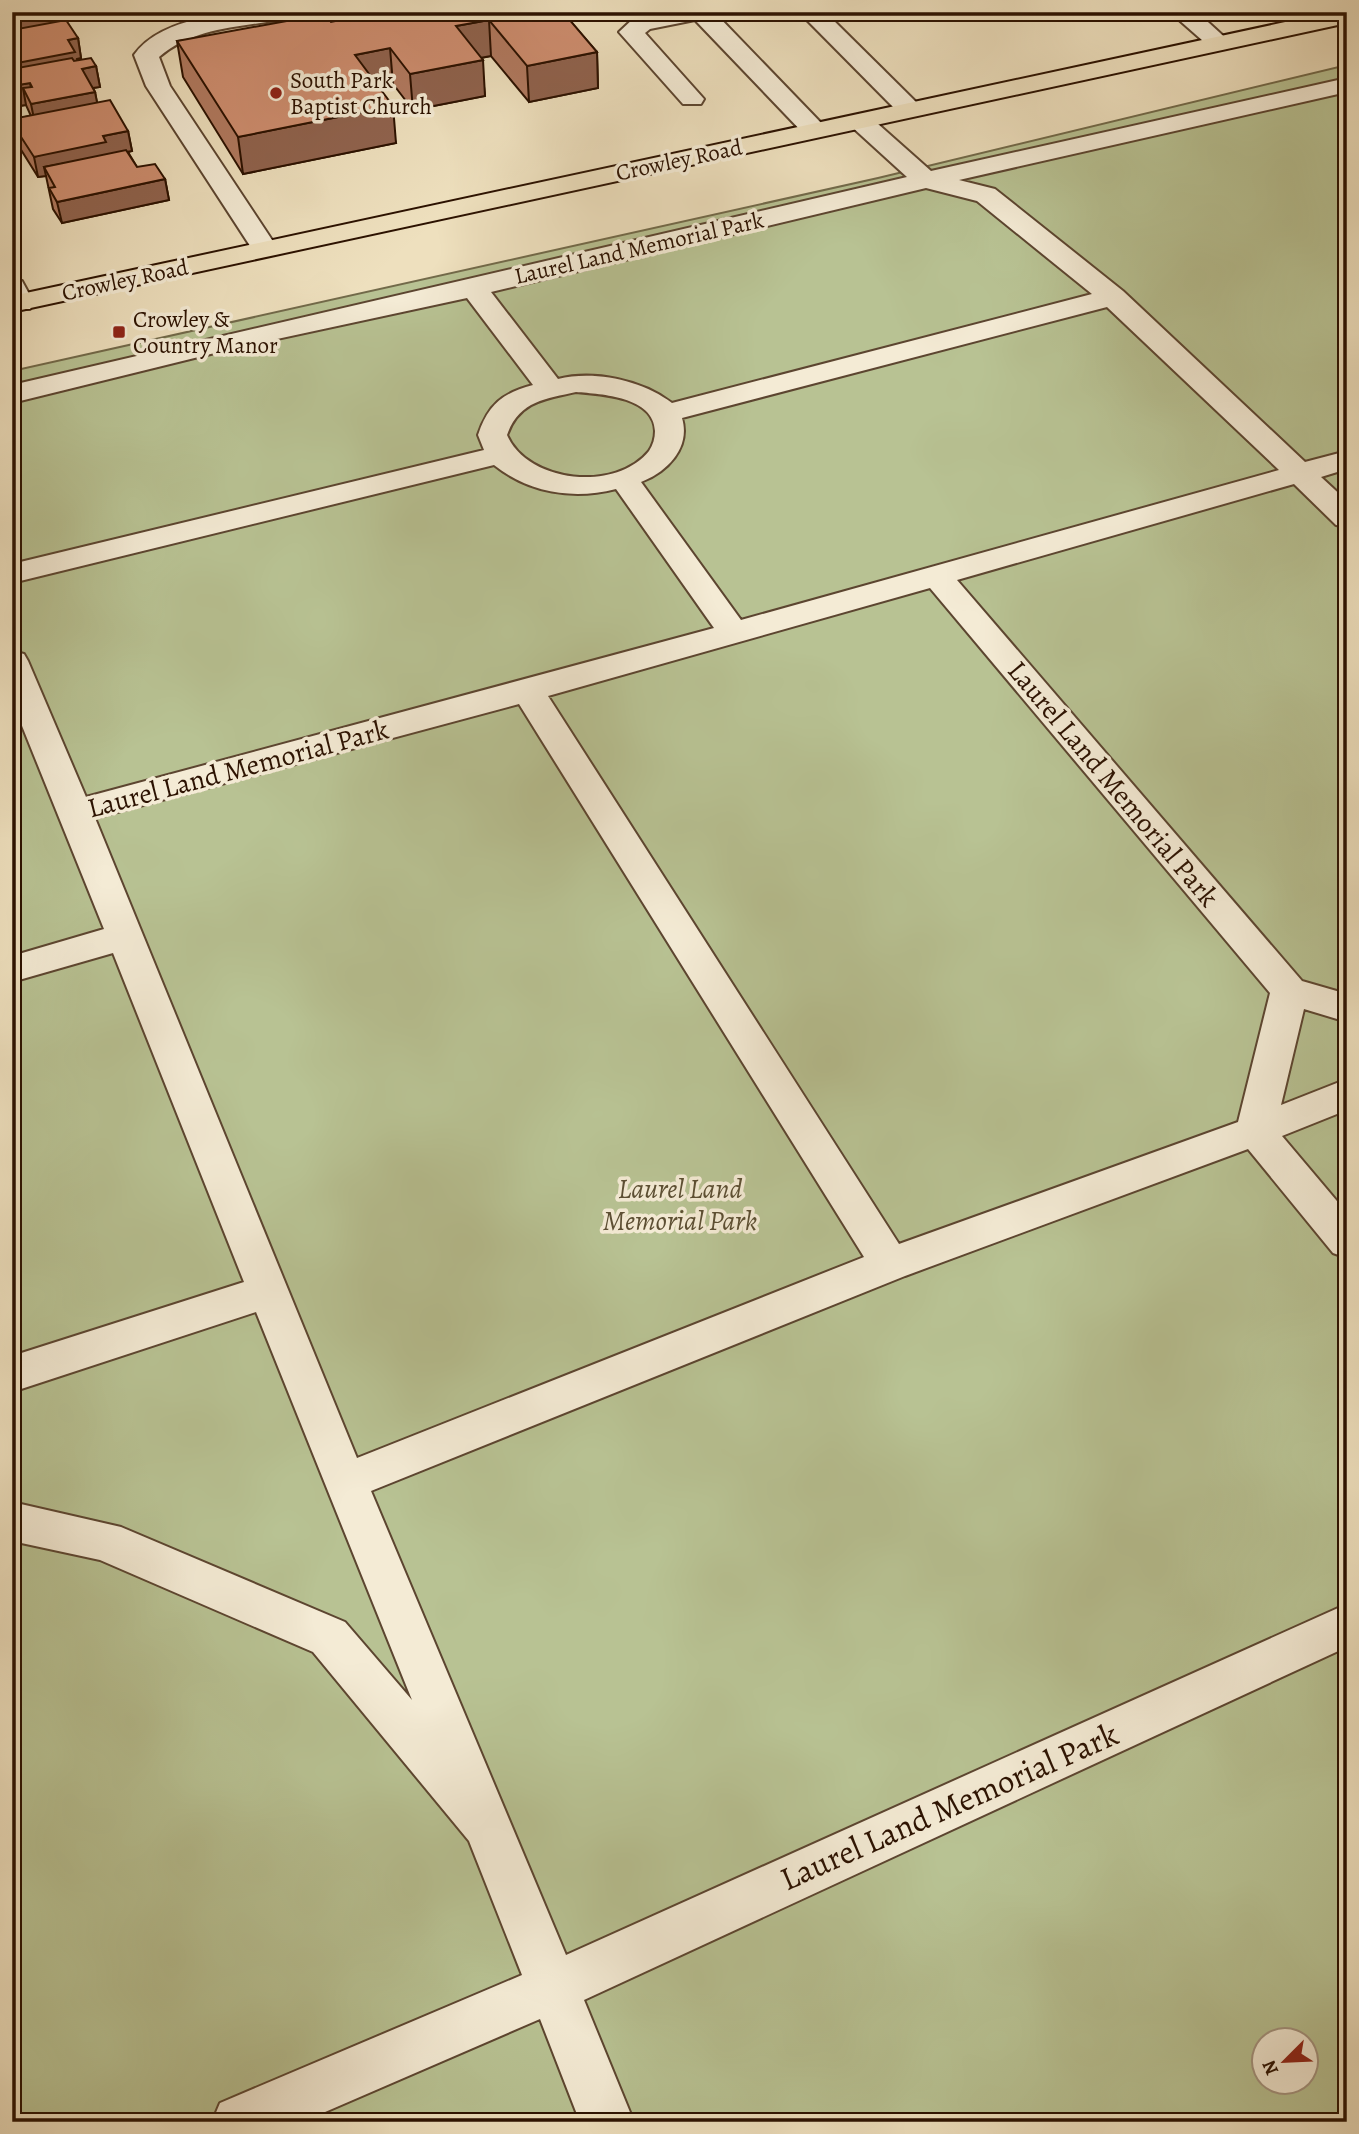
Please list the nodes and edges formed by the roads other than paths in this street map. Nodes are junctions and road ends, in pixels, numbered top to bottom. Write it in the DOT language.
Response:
graph roads {
  1 [pos="286,12"];
  2 [pos="700,12"];
  3 [pos="811,12"];
  4 [pos="1182,12"];
  5 [pos="1347,16"];
  6 [pos="1219,43"];
  7 [pos="1347,85"];
  8 [pos="692,99"];
  9 [pos="910,110"];
  10 [pos="860,121"];
  11 [pos="815,131"];
  12 [pos="926,180"];
  13 [pos="265,250"];
  14 [pos="474,288"];
  15 [pos="1113,297"];
  16 [pos="15,298"];
  17 [pos="549,387"];
  18 [pos="12,394"];
  19 [pos="664,414"];
  20 [pos="498,455"];
  21 [pos="1347,460"];
  22 [pos="1301,474"];
  23 [pos="624,479"];
  24 [pos="1345,514"];
  25 [pos="12,574"];
  26 [pos="937,576"];
  27 [pos="734,633"];
  28 [pos="12,662"];
  29 [pos="528,691"];
  30 [pos="75,812"];
  31 [pos="126,936"];
  32 [pos="12,969"];
  33 [pos="1289,991"];
  34 [pos="1347,1008"];
  35 [pos="1347,1094"];
  36 [pos="1255,1131"];
  37 [pos="1347,1242"];
  38 [pos="890,1264"];
  39 [pos="269,1291"];
  40 [pos="12,1374"];
  41 [pos="345,1482"];
  42 [pos="12,1521"];
  43 [pos="1347,1625"];
  44 [pos="488,1826"];
  45 [pos="552,1987"];
  46 [pos="239,2122"];
  47 [pos="607,2122"];
  1 -- 13 [label="lane"];
  2 -- 8 [label="lane"];
  2 -- 11 [label="lane"];
  3 -- 9 [label="lane"];
  4 -- 6 [label="lane"];
  5 -- 6 [label="main road, Crowley Road"];
  6 -- 9 [label="main road, Crowley Road"];
  7 -- 12 [label="lane"];
  9 -- 10 [label="main road, Crowley Road"];
  10 -- 11 [label="main road, Crowley Road"];
  10 -- 12 [label="lane, Laurel Land Memorial Park"];
  11 -- 13 [label="main road, Crowley Road"];
  12 -- 14 [label="lane, Laurel Land Memorial Park"];
  12 -- 15 [label="lane, Laurel Land Memorial Park"];
  13 -- 16 [label="main road, Crowley Road"];
  14 -- 17 [label="lane, Laurel Land Memorial Park"];
  14 -- 18 [label="lane"];
  15 -- 19 [label="lane"];
  15 -- 22 [label="lane, Laurel Land Memorial Park"];
  17 -- 19 [label="lane"];
  17 -- 20 [label="lane"];
  19 -- 23 [label="lane"];
  20 -- 23 [label="lane"];
  20 -- 25 [label="lane"];
  21 -- 22 [label="lane"];
  22 -- 24 [label="lane, Laurel Land Memorial Park"];
  22 -- 26 [label="lane, Laurel Land Memorial Park"];
  23 -- 27 [label="lane"];
  26 -- 27 [label="lane, Laurel Land Memorial Park"];
  26 -- 33 [label="lane, Laurel Land Memorial Park"];
  27 -- 29 [label="lane, Laurel Land Memorial Park"];
  28 -- 30 [label="lane"];
  29 -- 30 [label="lane, Laurel Land Memorial Park"];
  29 -- 38 [label="lane"];
  30 -- 31 [label="lane, Laurel Land Memorial Park"];
  31 -- 32 [label="lane"];
  31 -- 39 [label="lane, Laurel Land Memorial Park"];
  33 -- 34 [label="lane"];
  33 -- 36 [label="lane"];
  35 -- 36 [label="lane"];
  36 -- 37 [label="lane"];
  36 -- 38 [label="lane"];
  38 -- 41 [label="lane"];
  39 -- 40 [label="lane"];
  39 -- 41 [label="lane, Laurel Land Memorial Park"];
  41 -- 44 [label="lane, Laurel Land Memorial Park"];
  42 -- 44 [label="lane, Laurel Land Memorial Park"];
  43 -- 45 [label="lane, Laurel Land Memorial Park"];
  44 -- 45 [label="lane, Laurel Land Memorial Park"];
  45 -- 46 [label="lane, Laurel Land Memorial Park"];
  45 -- 47 [label="lane, Laurel Land Memorial Park"];
}
